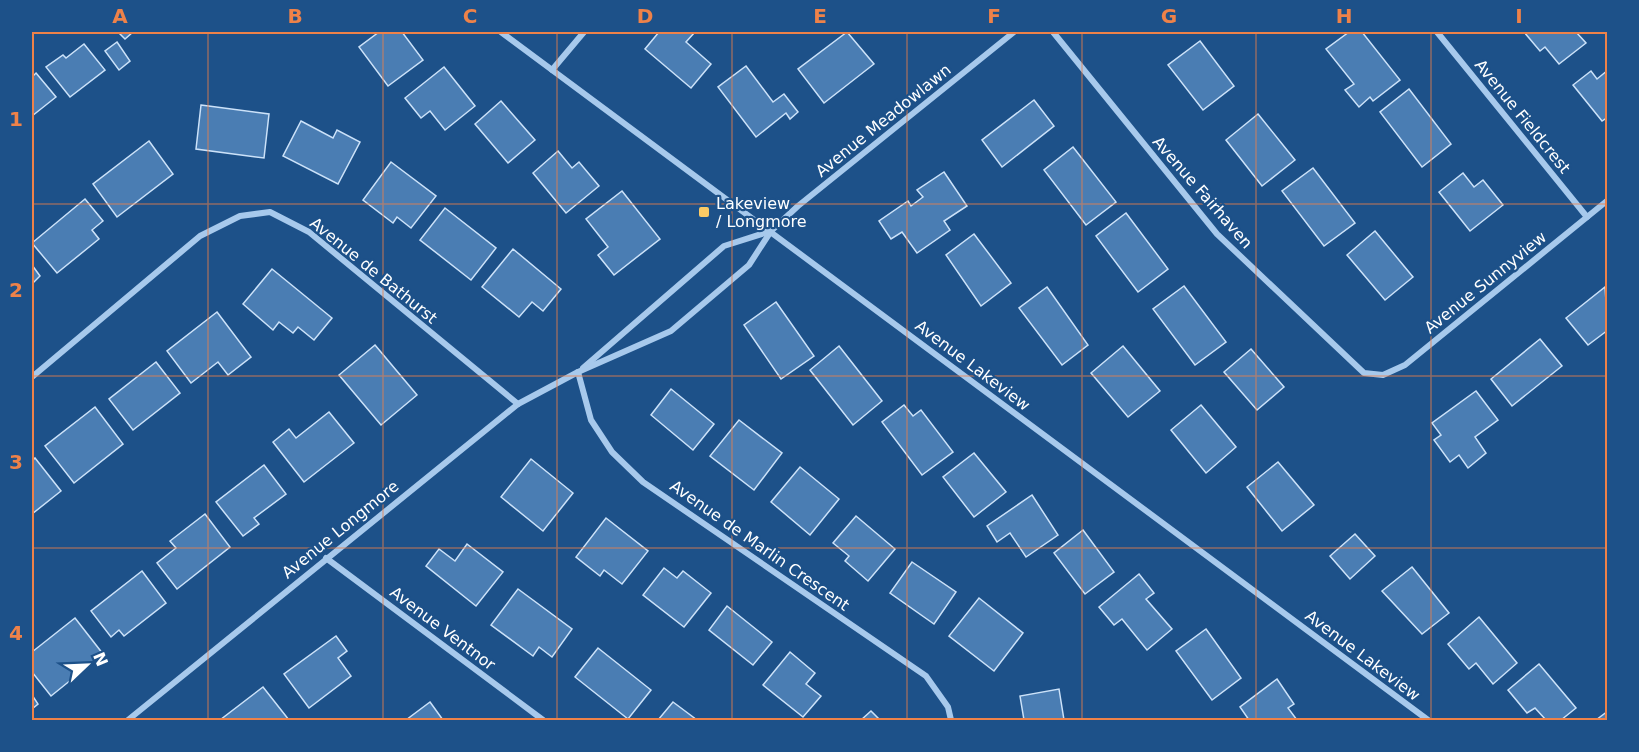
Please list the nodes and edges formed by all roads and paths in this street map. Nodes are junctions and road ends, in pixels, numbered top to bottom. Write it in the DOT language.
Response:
graph roads {
  1 [pos="501,32"];
  2 [pos="584,32"];
  3 [pos="1014,32"];
  4 [pos="1053,32"];
  5 [pos="1437,32"];
  6 [pos="552,70"];
  7 [pos="1608,200"];
  8 [pos="1587,217"];
  9 [pos="771,231"];
  10 [pos="578,372"];
  11 [pos="32,376"];
  12 [pos="1374,376"];
  13 [pos="518,404"];
  14 [pos="326,558"];
  15 [pos="128,720"];
  16 [pos="543,720"];
  17 [pos="951,720"];
  18 [pos="1428,720"];
  1 -- 6 [label="street, Avenue Lakeview"];
  2 -- 6 [label="street"];
  3 -- 9 [label="street, Avenue Meadowlawn"];
  4 -- 12 [label="street, Avenue Fairhaven"];
  5 -- 8 [label="street, Avenue Fieldcrest"];
  6 -- 9 [label="street, Avenue Lakeview"];
  7 -- 8 [label="street, Avenue Sunnyview"];
  8 -- 12 [label="street, Avenue Sunnyview"];
  9 -- 10 [label="street, Avenue Longmore"];
  9 -- 10 [label="street, Avenue Longmore"];
  9 -- 18 [label="street, Avenue Lakeview"];
  10 -- 13 [label="street, Avenue Longmore"];
  10 -- 17 [label="street, Avenue de Marlin Crescent"];
  11 -- 13 [label="street, Avenue de Bathurst"];
  13 -- 14 [label="street, Avenue Longmore"];
  14 -- 15 [label="street, Avenue Longmore"];
  14 -- 16 [label="street, Avenue Ventnor"];
}
